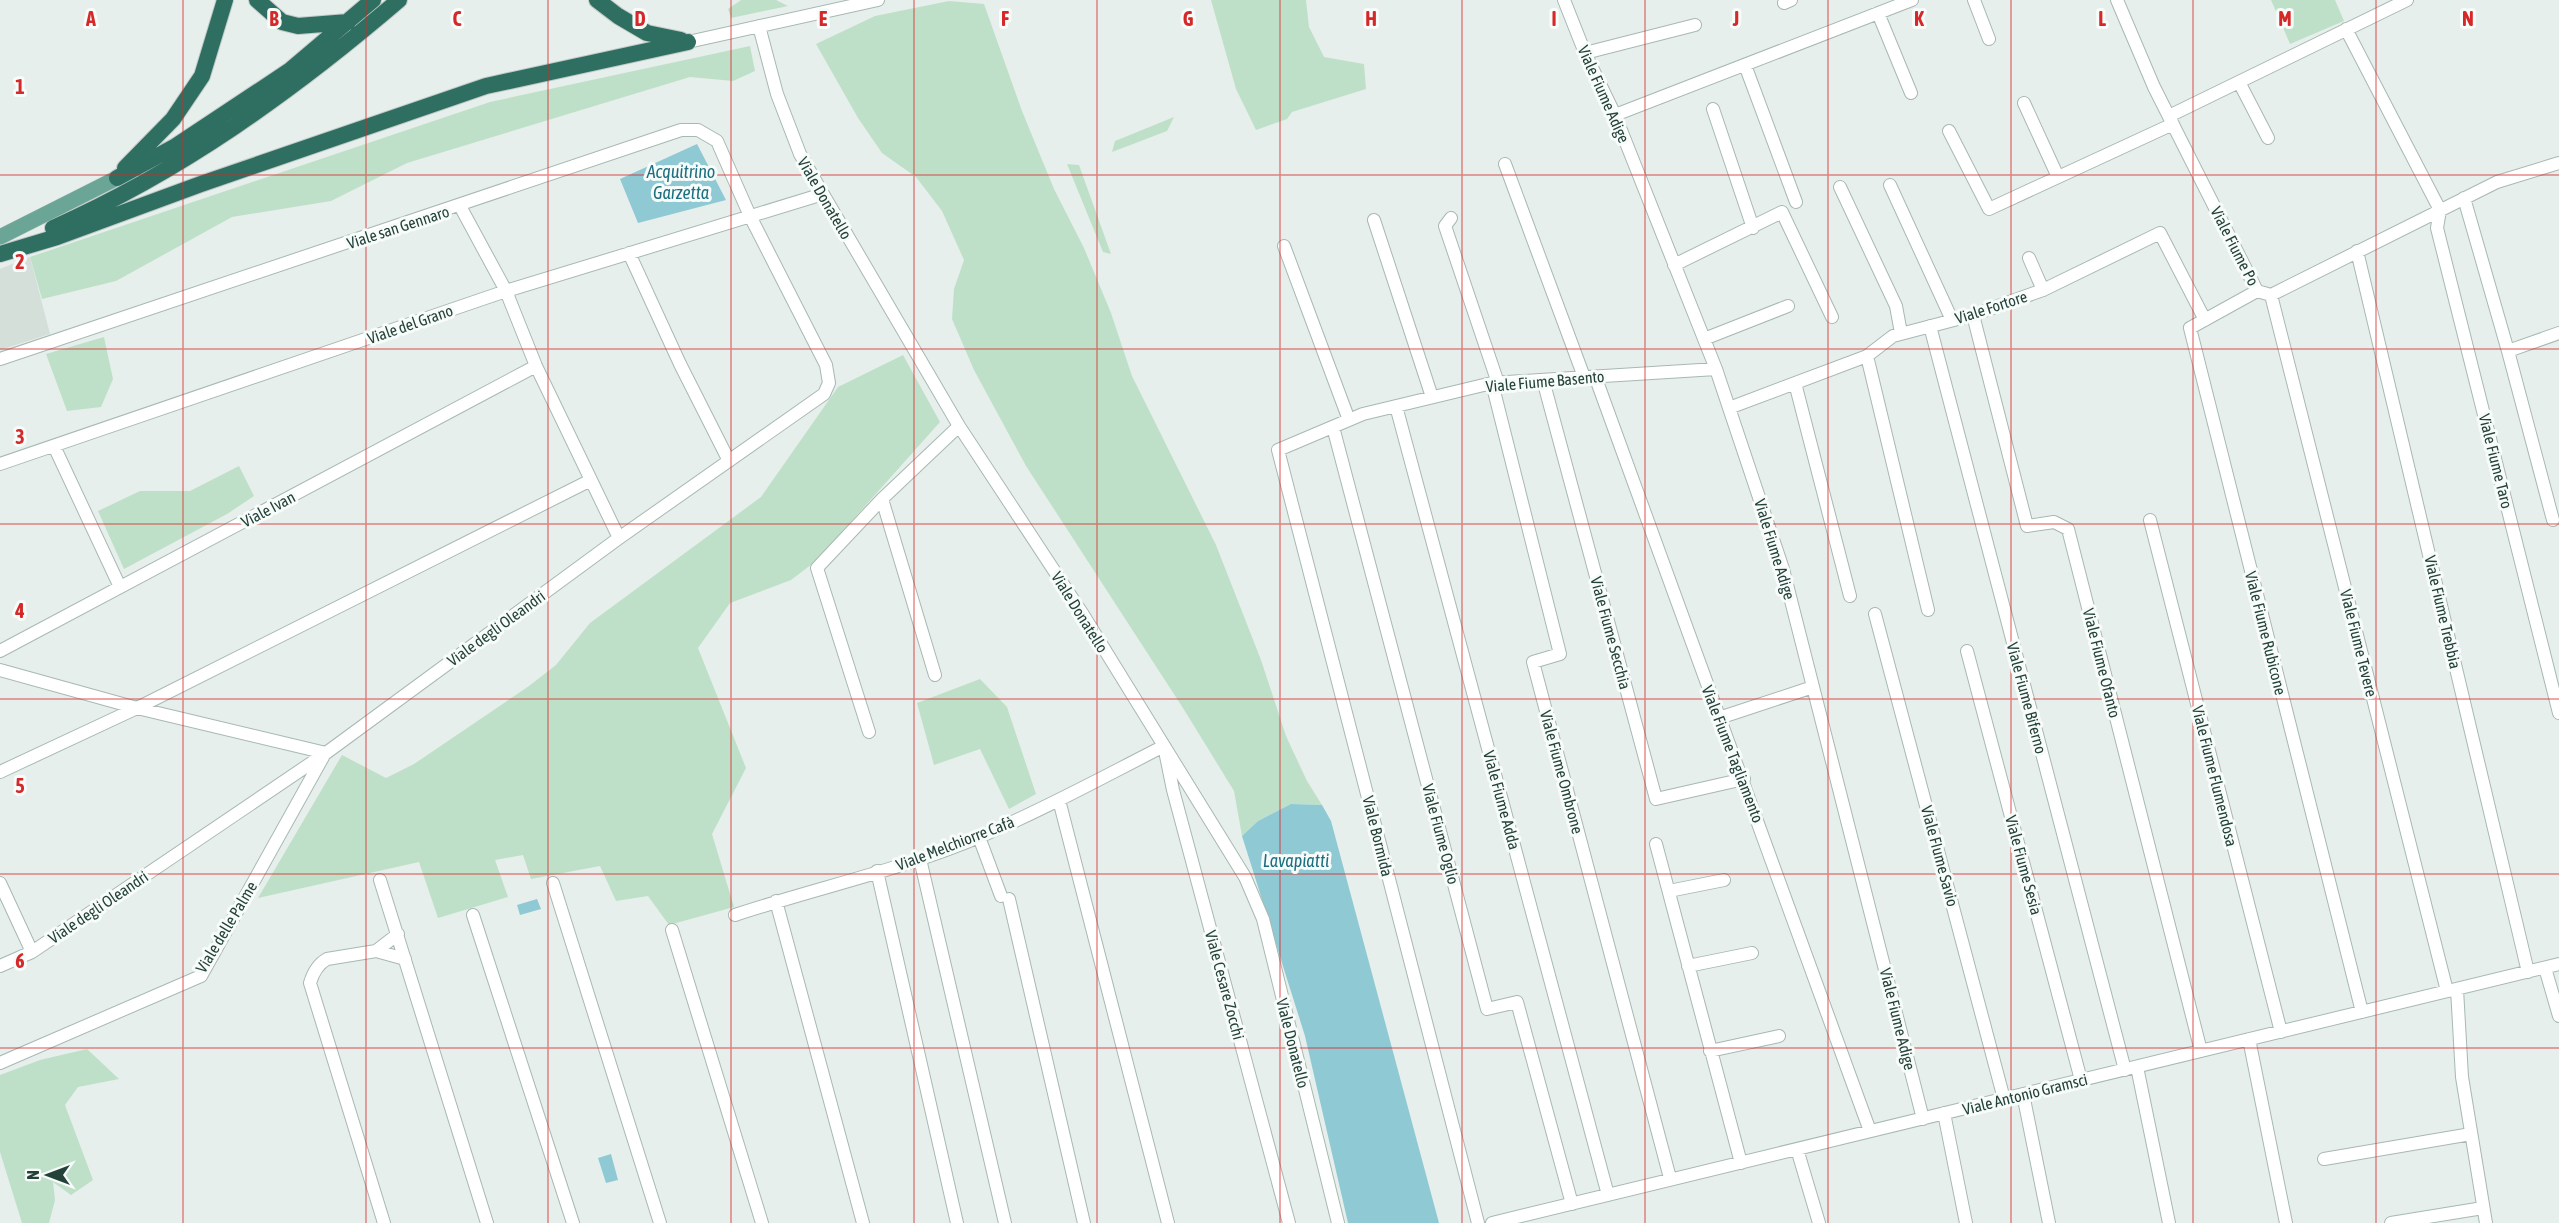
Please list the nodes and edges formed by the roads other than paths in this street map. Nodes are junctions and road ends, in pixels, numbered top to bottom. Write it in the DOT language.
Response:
graph roads {
  1 [pos="225,0"];
  2 [pos="257,0"];
  3 [pos="373,0"];
  4 [pos="399,0"];
  5 [pos="597,0"];
  6 [pos="878,0"];
  7 [pos="1564,0"];
  8 [pos="1912,0"];
  9 [pos="1974,0"];
  10 [pos="2117,0"];
  11 [pos="2407,0"];
  12 [pos="1878,13"];
  13 [pos="348,22"];
  14 [pos="1695,25"];
  15 [pos="759,26"];
  16 [pos="2346,29"];
  17 [pos="1989,39"];
  18 [pos="687,42"];
  19 [pos="1585,53"];
  20 [pos="1745,65"];
  21 [pos="2240,82"];
  22 [pos="1911,93"];
  23 [pos="2024,103"];
  24 [pos="1713,109"];
  25 [pos="1615,115"];
  26 [pos="2171,120"];
  27 [pos="1949,131"];
  28 [pos="2268,138"];
  29 [pos="2559,163"];
  30 [pos="1505,164"];
  31 [pos="2058,177"];
  32 [pos="117,178"];
  33 [pos="1890,185"];
  34 [pos="1840,187"];
  35 [pos="823,194"];
  36 [pos="2464,198"];
  37 [pos="1796,202"];
  38 [pos="460,207"];
  39 [pos="2440,210"];
  40 [pos="750,216"];
  41 [pos="1451,218"];
  42 [pos="1374,220"];
  43 [pos="1753,228"];
  44 [pos="0,237"];
  45 [pos="1284,246"];
  46 [pos="2357,251"];
  47 [pos="0,252"];
  48 [pos="629,253"];
  49 [pos="2030,258"];
  50 [pos="1674,265"];
  51 [pos="2043,290"];
  52 [pos="506,291"];
  53 [pos="2257,291"];
  54 [pos="2271,294"];
  55 [pos="1788,306"];
  56 [pos="1973,315"];
  57 [pos="1832,317"];
  58 [pos="1952,320"];
  59 [pos="2205,320"];
  60 [pos="1930,326"];
  61 [pos="1901,333"];
  62 [pos="2559,333"];
  63 [pos="1704,339"];
  64 [pos="2508,351"];
  65 [pos="1867,356"];
  66 [pos="0,359"];
  67 [pos="536,366"];
  68 [pos="1716,369"];
  69 [pos="1589,377"];
  70 [pos="1543,380"];
  71 [pos="1495,383"];
  72 [pos="1795,383"];
  73 [pos="1432,397"];
  74 [pos="1396,406"];
  75 [pos="1729,408"];
  76 [pos="1349,420"];
  77 [pos="959,426"];
  78 [pos="1333,427"];
  79 [pos="54,446"];
  80 [pos="1278,450"];
  81 [pos="729,461"];
  82 [pos="0,464"];
  83 [pos="591,480"];
  84 [pos="882,499"];
  85 [pos="2150,520"];
  86 [pos="2553,520"];
  87 [pos="619,538"];
  88 [pos="120,587"];
  89 [pos="1850,596"];
  90 [pos="1928,610"];
  91 [pos="1875,614"];
  92 [pos="0,651"];
  93 [pos="1967,651"];
  94 [pos="0,670"];
  95 [pos="935,675"];
  96 [pos="1813,687"];
  97 [pos="138,708"];
  98 [pos="2559,713"];
  99 [pos="1719,718"];
  100 [pos="869,732"];
  101 [pos="1164,746"];
  102 [pos="326,753"];
  103 [pos="0,772"];
  104 [pos="1744,779"];
  105 [pos="1059,800"];
  106 [pos="979,837"];
  107 [pos="1656,844"];
  108 [pos="920,859"];
  109 [pos="877,871"];
  110 [pos="380,880"];
  111 [pos="1724,880"];
  112 [pos="0,883"];
  113 [pos="553,883"];
  114 [pos="1669,891"];
  115 [pos="776,901"];
  116 [pos="473,915"];
  117 [pos="735,915"];
  118 [pos="672,930"];
  119 [pos="398,934"];
  120 [pos="376,951"];
  121 [pos="32,952"];
  122 [pos="1752,953"];
  123 [pos="405,959"];
  124 [pos="2559,964"];
  125 [pos="0,966"];
  126 [pos="1688,966"];
  127 [pos="2545,968"];
  128 [pos="2528,972"];
  129 [pos="2452,990"];
  130 [pos="2362,1012"];
  131 [pos="2559,1016"];
  132 [pos="2281,1032"];
  133 [pos="1779,1036"];
  134 [pos="2249,1039"];
  135 [pos="1710,1051"];
  136 [pos="2201,1051"];
  137 [pos="0,1064"];
  138 [pos="2131,1068"];
  139 [pos="2081,1080"];
  140 [pos="2023,1094"];
  141 [pos="2004,1099"];
  142 [pos="1944,1113"];
  143 [pos="1923,1119"];
  144 [pos="1870,1131"];
  145 [pos="2471,1134"];
  146 [pos="1797,1149"];
  147 [pos="2324,1159"];
  148 [pos="1741,1163"];
  149 [pos="1670,1179"];
  150 [pos="1608,1195"];
  151 [pos="1572,1204"];
  152 [pos="2484,1208"];
  153 [pos="384,1223"];
  154 [pos="487,1223"];
  155 [pos="573,1223"];
  156 [pos="660,1223"];
  157 [pos="762,1223"];
  158 [pos="863,1223"];
  159 [pos="957,1223"];
  160 [pos="1005,1223"];
  161 [pos="1084,1223"];
  162 [pos="1168,1223"];
  163 [pos="1289,1223"];
  164 [pos="1338,1223"];
  165 [pos="1478,1223"];
  166 [pos="1492,1223"];
  167 [pos="1819,1223"];
  168 [pos="1966,1223"];
  169 [pos="2049,1223"];
  170 [pos="2169,1223"];
  171 [pos="2286,1223"];
  172 [pos="2391,1223"];
  173 [pos="2486,1223"];
  1 -- 32 [label="highway"];
  2 -- 13 [label="highway"];
  3 -- 13 [label="highway"];
  4 -- 47 [label="highway"];
  5 -- 18 [label="highway"];
  6 -- 15 [label="street"];
  7 -- 19 [label="street, Viale Fiume Adige"];
  8 -- 12 [label="street"];
  9 -- 17 [label="street"];
  10 -- 26 [label="street, Viale Fiume Po"];
  11 -- 16 [label="street"];
  12 -- 20 [label="street"];
  12 -- 22 [label="street"];
  13 -- 32 [label="highway"];
  14 -- 19 [label="street"];
  15 -- 18 [label="street"];
  15 -- 35 [label="street, Viale Donatello"];
  16 -- 21 [label="street"];
  16 -- 39 [label="street"];
  18 -- 47 [label="highway"];
  19 -- 25 [label="street, Viale Fiume Adige"];
  20 -- 25 [label="street"];
  20 -- 37 [label="street"];
  21 -- 26 [label="street"];
  21 -- 28 [label="street"];
  23 -- 31 [label="street"];
  24 -- 43 [label="street"];
  25 -- 50 [label="street, Viale Fiume Adige"];
  26 -- 31 [label="street"];
  26 -- 53 [label="street, Viale Fiume Po"];
  27 -- 31 [label="street"];
  29 -- 36 [label="street, Viale Fiume Po"];
  30 -- 69 [label="street, Viale Fiume Tagliamento"];
  32 -- 44 [label="main road"];
  33 -- 58 [label="street"];
  34 -- 61 [label="street"];
  35 -- 40 [label="street, Viale del Grano"];
  35 -- 77 [label="street, Viale Donatello"];
  36 -- 39 [label="street, Viale Fiume Po"];
  36 -- 64 [label="street"];
  38 -- 40 [label="street, Viale san Gennaro"];
  38 -- 52 [label="street"];
  38 -- 66 [label="street, Viale san Gennaro"];
  39 -- 46 [label="street, Viale Fiume Po"];
  39 -- 98 [label="street, Viale Fiume Taro"];
  40 -- 48 [label="street, Viale del Grano"];
  40 -- 81 [label="street, Viale degli Oleandri"];
  41 -- 71 [label="street"];
  42 -- 73 [label="street"];
  43 -- 50 [label="street"];
  43 -- 57 [label="street"];
  45 -- 76 [label="street"];
  46 -- 54 [label="street, Viale Fiume Po"];
  46 -- 128 [label="street, Viale Fiume Trebbia"];
  48 -- 52 [label="street, Viale del Grano"];
  48 -- 81 [label="street"];
  49 -- 51 [label="street"];
  50 -- 63 [label="street, Viale Fiume Adige"];
  51 -- 56 [label="street, Viale Fortore"];
  51 -- 59 [label="street, Viale Fortore"];
  52 -- 67 [label="street"];
  52 -- 79 [label="street, Viale del Grano"];
  53 -- 54 [label="street, Viale Fiume Po"];
  53 -- 59 [label="street"];
  54 -- 129 [label="street, Viale Fiume Tevere"];
  55 -- 63 [label="street"];
  56 -- 58 [label="street, Viale Fortore"];
  56 -- 136 [label="street, Viale Fiume Ofanto"];
  58 -- 60 [label="street, Viale Fortore"];
  59 -- 130 [label="street, Viale Fiume Rubicone"];
  60 -- 61 [label="street, Viale Fortore"];
  60 -- 138 [label="street, Viale Fiume Biferno"];
  61 -- 65 [label="street, Viale Fortore"];
  62 -- 64 [label="street"];
  63 -- 68 [label="street, Viale Fiume Adige"];
  64 -- 86 [label="street"];
  65 -- 72 [label="street, Viale Fortore"];
  65 -- 90 [label="street"];
  67 -- 83 [label="street"];
  67 -- 88 [label="street, Viale Ivan"];
  68 -- 69 [label="street, Viale Fiume Basento"];
  68 -- 75 [label="street, Viale Fiume Adige"];
  69 -- 70 [label="street, Viale Fiume Basento"];
  69 -- 99 [label="street, Viale Fiume Tagliamento"];
  70 -- 71 [label="street, Viale Fiume Basento"];
  70 -- 104 [label="street, Viale Fiume Secchia"];
  71 -- 73 [label="street, Viale Fiume Basento"];
  71 -- 149 [label="street, Viale Fiume Ombrone"];
  72 -- 75 [label="street, Viale Fortore"];
  72 -- 89 [label="street"];
  73 -- 74 [label="street, Viale Fiume Basento"];
  74 -- 76 [label="street, Viale Fiume Basento"];
  74 -- 150 [label="street, Viale Fiume Adda"];
  75 -- 96 [label="street, Viale Fiume Adige"];
  76 -- 78 [label="street, Viale Fiume Basento"];
  77 -- 84 [label="street"];
  77 -- 101 [label="street, Viale Donatello"];
  78 -- 80 [label="street, Viale Fiume Basento"];
  78 -- 151 [label="street, Viale Fiume Oglio"];
  79 -- 82 [label="street, Viale del Grano"];
  79 -- 88 [label="street"];
  80 -- 165 [label="street, Viale Bormida"];
  81 -- 87 [label="street, Viale degli Oleandri"];
  83 -- 87 [label="street"];
  83 -- 97 [label="street"];
  84 -- 95 [label="street"];
  84 -- 100 [label="street"];
  85 -- 132 [label="street, Viale Fiume Flumendosa"];
  87 -- 102 [label="street, Viale degli Oleandri"];
  88 -- 92 [label="street, Viale Ivan"];
  91 -- 141 [label="street, Viale FIume Savio"];
  93 -- 139 [label="street, Viale Fiume Sesia"];
  94 -- 97 [label="street"];
  96 -- 99 [label="street"];
  96 -- 143 [label="street, Viale Fiume Adige"];
  97 -- 102 [label="street"];
  97 -- 103 [label="street"];
  99 -- 104 [label="street, Viale Fiume Tagliamento"];
  101 -- 105 [label="street, Viale Melchiorre Cafà"];
  101 -- 163 [label="street, Viale Cesare Zocchi"];
  101 -- 164 [label="street, Viale Donatello"];
  102 -- 121 [label="street, Viale degli Oleandri"];
  102 -- 137 [label="street, Viale delle Palme"];
  104 -- 144 [label="street, Viale Fiume Tagliamento"];
  105 -- 106 [label="street, Viale Melchiorre Cafà"];
  105 -- 162 [label="street"];
  106 -- 108 [label="street, Viale Melchiorre Cafà"];
  106 -- 161 [label="street"];
  107 -- 114 [label="street"];
  108 -- 109 [label="street, Viale Melchiorre Cafà"];
  108 -- 160 [label="street"];
  109 -- 115 [label="street, Viale Melchiorre Cafà"];
  109 -- 159 [label="street"];
  110 -- 119 [label="street"];
  111 -- 114 [label="street"];
  112 -- 121 [label="street"];
  113 -- 156 [label="street"];
  114 -- 126 [label="street"];
  115 -- 117 [label="street, Viale Melchiorre Cafà"];
  115 -- 158 [label="street"];
  116 -- 155 [label="street"];
  118 -- 157 [label="street"];
  119 -- 120 [label="street"];
  119 -- 123 [label="street"];
  120 -- 123 [label="street"];
  120 -- 153 [label="street"];
  121 -- 125 [label="street, Viale degli Oleandri"];
  122 -- 126 [label="street"];
  123 -- 154 [label="street"];
  124 -- 127 [label="street, Viale Antonio Gramsci"];
  126 -- 135 [label="street"];
  127 -- 128 [label="street, Viale Antonio Gramsci"];
  127 -- 131 [label="street"];
  128 -- 129 [label="street, Viale Antonio Gramsci"];
  129 -- 130 [label="street, Viale Antonio Gramsci"];
  129 -- 145 [label="street, Viale Fiume Tevere"];
  130 -- 132 [label="street, Viale Antonio Gramsci"];
  132 -- 134 [label="street, Viale Antonio Gramsci"];
  133 -- 135 [label="street"];
  134 -- 136 [label="street, Viale Antonio Gramsci"];
  134 -- 171 [label="street"];
  135 -- 148 [label="street"];
  136 -- 138 [label="street, Viale Antonio Gramsci"];
  138 -- 139 [label="street, Viale Antonio Gramsci"];
  138 -- 170 [label="street, Viale Fiume Biferno"];
  139 -- 140 [label="street, Viale Antonio Gramsci"];
  140 -- 141 [label="street, Viale Antonio Gramsci"];
  140 -- 169 [label="street"];
  141 -- 142 [label="street, Viale Antonio Gramsci"];
  142 -- 143 [label="street, Viale Antonio Gramsci"];
  142 -- 168 [label="street"];
  143 -- 144 [label="street, Viale Antonio Gramsci"];
  144 -- 146 [label="street, Viale Antonio Gramsci"];
  145 -- 147 [label="street"];
  145 -- 152 [label="street, Viale Fiume Tevere"];
  146 -- 148 [label="street, Viale Antonio Gramsci"];
  146 -- 167 [label="street"];
  148 -- 149 [label="street, Viale Antonio Gramsci"];
  149 -- 150 [label="street, Viale Antonio Gramsci"];
  150 -- 151 [label="street, Viale Antonio Gramsci"];
  151 -- 166 [label="street, Viale Antonio Gramsci"];
  152 -- 172 [label="street"];
  152 -- 173 [label="street, Viale Fiume Tevere"];
}
